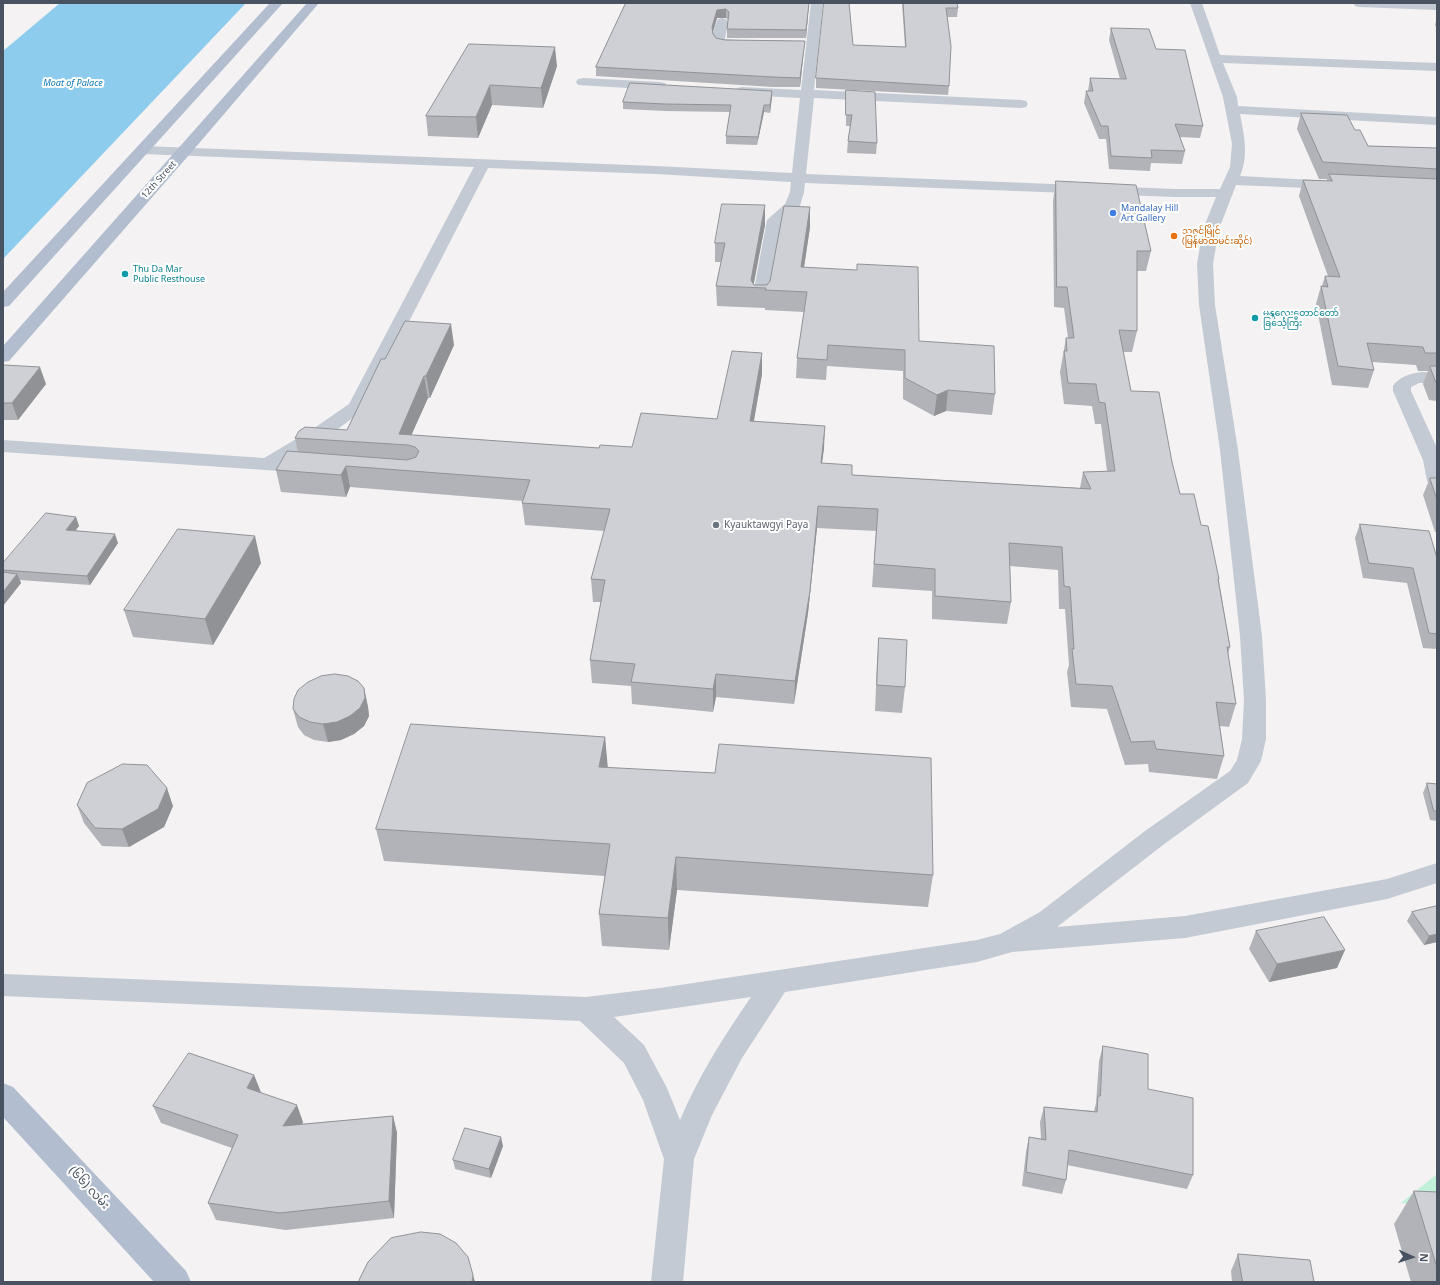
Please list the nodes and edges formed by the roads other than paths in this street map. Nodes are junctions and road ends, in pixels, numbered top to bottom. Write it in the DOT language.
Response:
graph roads {
  1 [pos="277,3"];
  2 [pos="313,3"];
  3 [pos="817,3"];
  4 [pos="1196,3"];
  5 [pos="1359,3"];
  6 [pos="1437,6"];
  7 [pos="722,22"];
  8 [pos="756,44"];
  9 [pos="1215,59"];
  10 [pos="1437,67"];
  11 [pos="583,82"];
  12 [pos="675,87"];
  13 [pos="729,90"];
  14 [pos="807,94"];
  15 [pos="1020,104"];
  16 [pos="1234,110"];
  17 [pos="1437,121"];
  18 [pos="143,150"];
  19 [pos="184,152"];
  20 [pos="483,164"];
  21 [pos="799,177"];
  22 [pos="1228,186"];
  23 [pos="1344,186"];
  24 [pos="760,300"];
  25 [pos="3,302"];
  26 [pos="3,356"];
  27 [pos="1437,378"];
  28 [pos="3,446"];
  29 [pos="268,464"];
  30 [pos="324,468"];
  31 [pos="1437,481"];
  32 [pos="1437,873"];
  33 [pos="1006,943"];
  34 [pos="777,981"];
  35 [pos="3,985"];
  36 [pos="586,1009"];
  37 [pos="3,1096"];
  38 [pos="679,1159"];
  39 [pos="175,1282"];
  40 [pos="667,1282"];
  1 -- 18 [label="main road"];
  2 -- 19 [label="main road, 12th Street"];
  3 -- 14 [label="street"];
  4 -- 9 [label="street"];
  5 -- 6 [label="street"];
  7 -- 8 [label="street"];
  9 -- 10 [label="street"];
  9 -- 16 [label="street"];
  11 -- 12 [label="street"];
  13 -- 14 [label="street"];
  14 -- 15 [label="street"];
  14 -- 21 [label="street"];
  16 -- 17 [label="street"];
  16 -- 22 [label="street"];
  18 -- 19 [label="street"];
  18 -- 25 [label="main road"];
  19 -- 20 [label="street"];
  19 -- 26 [label="main road, 12th Street"];
  20 -- 21 [label="street"];
  20 -- 29 [label="street"];
  21 -- 22 [label="street"];
  21 -- 24 [label="street"];
  22 -- 23 [label="street"];
  22 -- 33 [label="street"];
  27 -- 31 [label="street"];
  28 -- 29 [label="street"];
  29 -- 30 [label="street"];
  32 -- 33 [label="street"];
  33 -- 34 [label="street"];
  34 -- 36 [label="street"];
  34 -- 38 [label="street"];
  35 -- 36 [label="street"];
  36 -- 38 [label="street"];
  37 -- 39 [label="main road, (၆၆) လမ်း"];
  38 -- 40 [label="street"];
}
